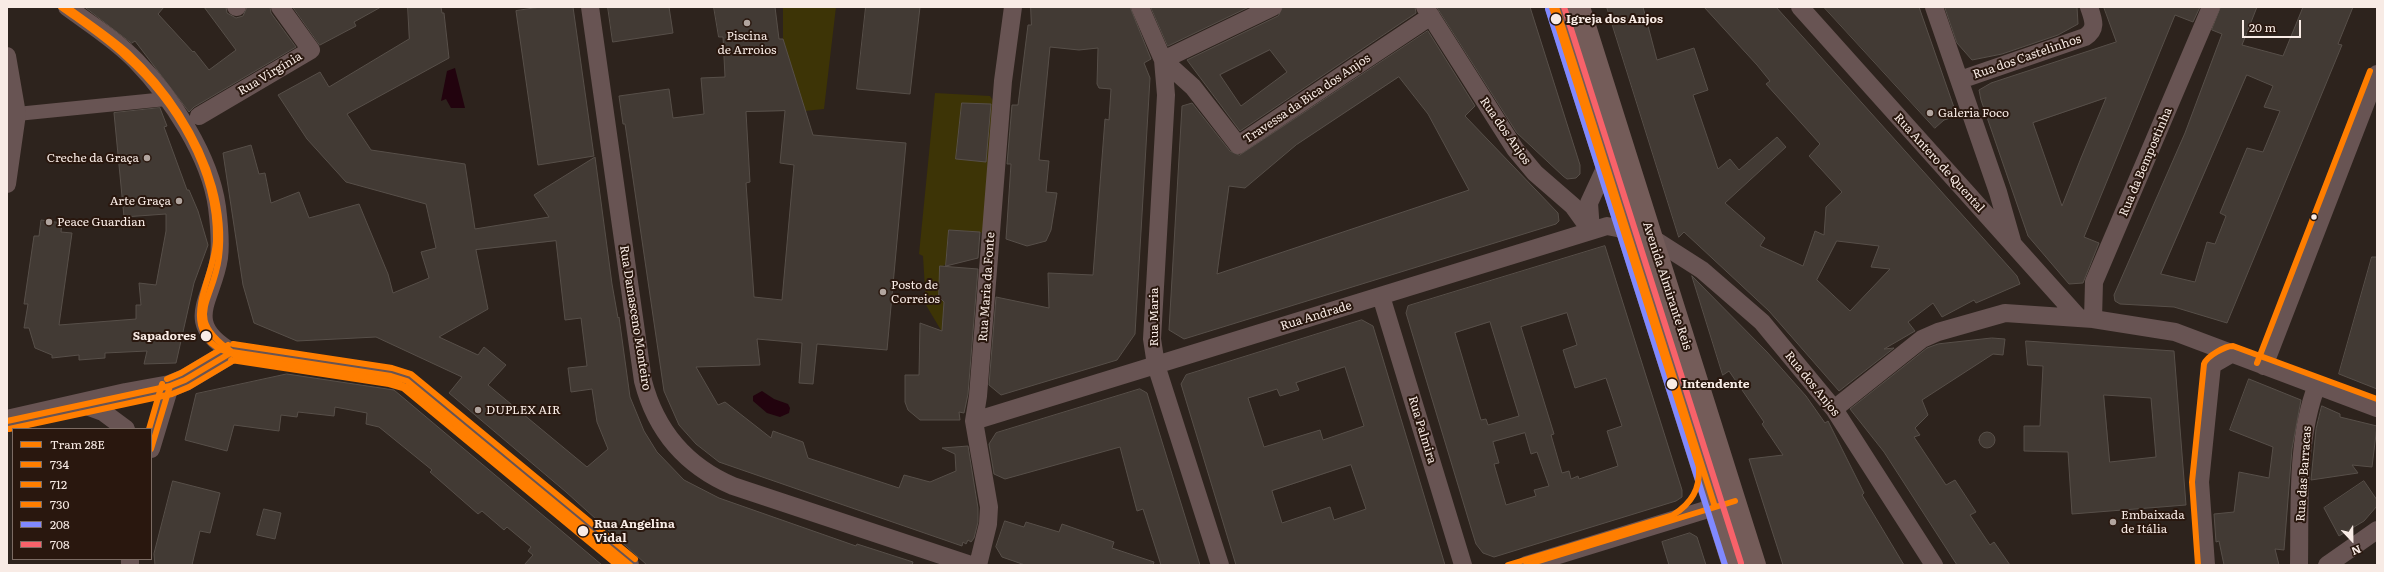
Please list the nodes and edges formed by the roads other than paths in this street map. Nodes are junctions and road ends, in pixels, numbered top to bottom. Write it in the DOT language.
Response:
graph roads {
  1 [pos="66,7"];
  2 [pos="280,7"];
  3 [pos="590,7"];
  4 [pos="1013,7"];
  5 [pos="1140,7"];
  6 [pos="1273,7"];
  7 [pos="1556,7"];
  8 [pos="1579,7"];
  9 [pos="1800,7"];
  10 [pos="1934,7"];
  11 [pos="2089,7"];
  12 [pos="2211,7"];
  13 [pos="1428,12"];
  14 [pos="7,56"];
  15 [pos="1163,60"];
  16 [pos="2377,74"];
  17 [pos="10,77"];
  18 [pos="1960,80"];
  19 [pos="166,99"];
  20 [pos="17,114"];
  21 [pos="199,116"];
  22 [pos="184,125"];
  23 [pos="1606,164"];
  24 [pos="7,184"];
  25 [pos="1582,205"];
  26 [pos="1627,230"];
  27 [pos="1591,231"];
  28 [pos="1652,238"];
  29 [pos="2013,245"];
  30 [pos="1381,296"];
  31 [pos="2086,319"];
  32 [pos="232,352"];
  33 [pos="2231,354"];
  34 [pos="1156,365"];
  35 [pos="2264,366"];
  36 [pos="2317,385"];
  37 [pos="170,386"];
  38 [pos="81,404"];
  39 [pos="2377,408"];
  40 [pos="1834,409"];
  41 [pos="974,421"];
  42 [pos="7,422"];
  43 [pos="125,428"];
  44 [pos="152,446"];
  45 [pos="1725,504"];
  46 [pos="2377,530"];
  47 [pos="630,565"];
  48 [pos="971,565"];
  49 [pos="978,565"];
  50 [pos="1220,565"];
  51 [pos="1463,565"];
  52 [pos="1526,565"];
  53 [pos="1733,565"];
  54 [pos="1755,565"];
  55 [pos="1934,565"];
  56 [pos="2206,565"];
  57 [pos="2299,565"];
  58 [pos="2327,565"];
  1 -- 19 [label="street"];
  2 -- 21 [label="street, Rua Virgínia"];
  3 -- 48 [label="street, Rua Damasceno Monteiro"];
  4 -- 41 [label="street, Rua Maria da Fonte"];
  5 -- 15 [label="street"];
  6 -- 15 [label="street"];
  7 -- 23 [label="main road, Avenida Almirante Reis"];
  8 -- 28 [label="main road, Avenida Almirante Reis"];
  9 -- 29 [label="street, Rua Antero de Quental"];
  10 -- 18 [label="street"];
  11 -- 18 [label="street, Rua dos Castelinhos"];
  12 -- 31 [label="street, Rua da Bempostinha"];
  13 -- 15 [label="street, Travessa da Bica dos Anjos"];
  13 -- 25 [label="street, Rua dos Anjos"];
  14 -- 17 [label="street"];
  15 -- 34 [label="street, Rua Maria"];
  16 -- 35 [label="street"];
  17 -- 20 [label="street"];
  18 -- 29 [label="street"];
  19 -- 20 [label="street"];
  19 -- 22 [label="street"];
  20 -- 24 [label="street"];
  21 -- 22 [label="street, Rua Virgínia"];
  22 -- 32 [label="street"];
  23 -- 25 [label="street"];
  23 -- 26 [label="main road, Avenida Almirante Reis"];
  25 -- 27 [label="street, Rua dos Anjos"];
  26 -- 27 [label="street"];
  26 -- 28 [label="main road"];
  26 -- 45 [label="main road, Avenida Almirante Reis"];
  27 -- 30 [label="street, Rua Andrade"];
  28 -- 40 [label="street, Rua dos Anjos"];
  28 -- 45 [label="main road, Avenida Almirante Reis"];
  29 -- 31 [label="street, Rua Antero de Quental"];
  30 -- 34 [label="street, Rua Andrade"];
  30 -- 51 [label="street, Rua Palmira"];
  31 -- 33 [label="street"];
  31 -- 40 [label="street"];
  32 -- 37 [label="street"];
  32 -- 47 [label="street"];
  33 -- 35 [label="street"];
  33 -- 56 [label="street"];
  34 -- 41 [label="street, Rua Andrade"];
  34 -- 50 [label="street, Rua Maria"];
  35 -- 36 [label="street"];
  36 -- 39 [label="street"];
  36 -- 57 [label="street, Rua das Barracas"];
  37 -- 38 [label="street"];
  37 -- 44 [label="street"];
  38 -- 42 [label="street"];
  38 -- 43 [label="street"];
  40 -- 55 [label="street, Rua dos Anjos"];
  41 -- 49 [label="street, Rua Maria da Fonte"];
  45 -- 52 [label="street"];
  45 -- 53 [label="main road, Avenida Almirante Reis"];
  45 -- 54 [label="main road, Avenida Almirante Reis"];
  46 -- 58 [label="street"];
}
